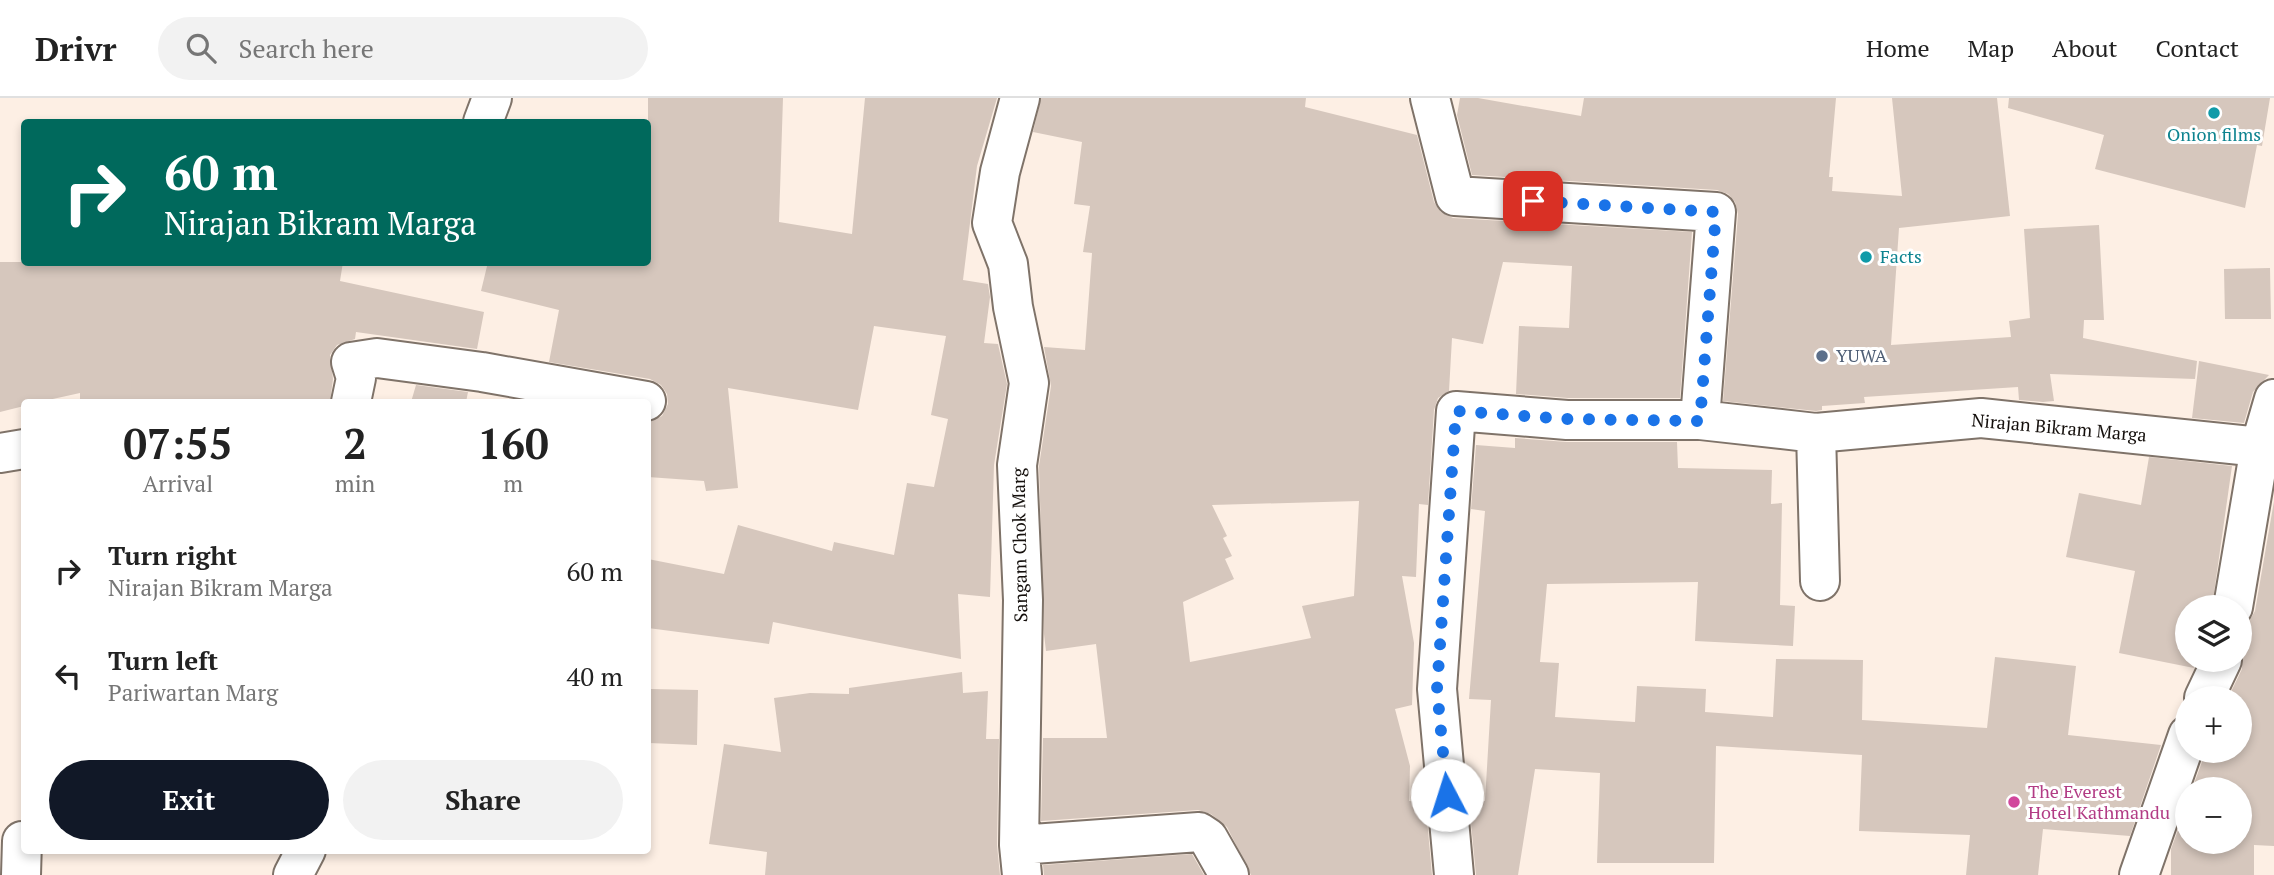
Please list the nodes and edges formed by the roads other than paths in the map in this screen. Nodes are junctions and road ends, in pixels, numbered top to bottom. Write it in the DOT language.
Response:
graph roads {
  1 [pos="492,98"];
  2 [pos="1020,98"];
  3 [pos="1430,98"];
  4 [pos="484,119"];
  5 [pos="352,399"];
  6 [pos="635,399"];
  7 [pos="2274,399"];
  8 [pos="1700,421"];
  9 [pos="1816,433"];
  10 [pos="2260,447"];
  11 [pos="21,450"];
  12 [pos="0,453"];
  13 [pos="1820,581"];
  14 [pos="2235,595"];
  15 [pos="2178,763"];
  16 [pos="304,854"];
  17 [pos="1020,860"];
  18 [pos="293,875"];
  19 [pos="1229,875"];
  20 [pos="1454,875"];
  21 [pos="2139,875"];
  1 -- 4 [label="street"];
  2 -- 17 [label="street, Sangam Chok Marg"];
  3 -- 8 [label="street"];
  5 -- 6 [label="street"];
  7 -- 10 [label="street"];
  8 -- 9 [label="street, Nirajan Bikram Marga"];
  8 -- 20 [label="street, Nirajan Bikram Marga"];
  9 -- 10 [label="street, Nirajan Bikram Marga"];
  9 -- 13 [label="street"];
  10 -- 14 [label="street"];
  11 -- 12 [label="street"];
  15 -- 21 [label="street"];
  16 -- 18 [label="street"];
  17 -- 19 [label="street"];
}
